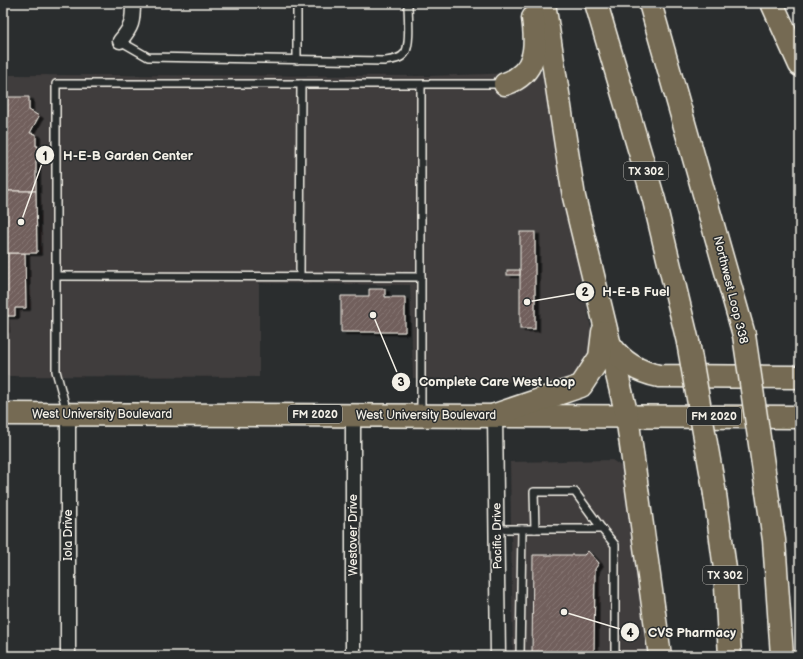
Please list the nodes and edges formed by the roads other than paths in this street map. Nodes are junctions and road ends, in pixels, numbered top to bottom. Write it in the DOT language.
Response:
graph roads {
  1 [pos="133,3"];
  2 [pos="297,3"];
  3 [pos="408,3"];
  4 [pos="531,3"];
  5 [pos="544,3"];
  6 [pos="596,3"];
  7 [pos="650,3"];
  8 [pos="772,3"];
  9 [pos="120,41"];
  10 [pos="297,60"];
  11 [pos="800,65"];
  12 [pos="301,84"];
  13 [pos="505,84"];
  14 [pos="420,85"];
  15 [pos="57,276"];
  16 [pos="300,277"];
  17 [pos="421,277"];
  18 [pos="604,322"];
  19 [pos="610,345"];
  20 [pos="800,377"];
  21 [pos="3,414"];
  22 [pos="68,414"];
  23 [pos="353,414"];
  24 [pos="495,415"];
  25 [pos="421,416"];
  26 [pos="627,416"];
  27 [pos="800,417"];
  28 [pos="497,529"];
  29 [pos="522,529"];
  30 [pos="535,529"];
  31 [pos="602,529"];
  32 [pos="657,650"];
  33 [pos="68,656"];
  34 [pos="353,656"];
  35 [pos="498,656"];
  36 [pos="520,656"];
  37 [pos="615,656"];
  38 [pos="730,656"];
  39 [pos="782,656"];
  1 -- 9 [label="street"];
  2 -- 10 [label="lane"];
  3 -- 10 [label="lane"];
  4 -- 13 [label="main road"];
  5 -- 18 [label="main road"];
  6 -- 38 [label="main road, TX 302, bridge"];
  7 -- 39 [label="main road, Northwest Loop 338, bridge"];
  8 -- 11 [label="main road"];
  9 -- 10 [label="lane"];
  12 -- 14 [label="lane"];
  12 -- 15 [label="lane"];
  12 -- 16 [label="lane"];
  13 -- 14 [label="lane"];
  14 -- 17 [label="lane"];
  15 -- 16 [label="lane"];
  15 -- 22 [label="lane"];
  16 -- 17 [label="lane"];
  17 -- 25 [label="lane"];
  18 -- 19 [label="main road"];
  18 -- 24 [label="main road"];
  19 -- 20 [label="main road"];
  19 -- 26 [label="main road"];
  21 -- 22 [label="main road, West University Boulevard / FM 2020"];
  22 -- 23 [label="main road, West University Boulevard / FM 2020"];
  22 -- 33 [label="street, Iola Drive"];
  23 -- 25 [label="main road, West University Boulevard / FM 2020"];
  23 -- 34 [label="street, Westover Drive"];
  24 -- 25 [label="main road, West University Boulevard / FM 2020"];
  24 -- 26 [label="main road, West University Boulevard / FM 2020"];
  24 -- 28 [label="street, Pacific Drive"];
  26 -- 27 [label="main road, West University Boulevard / FM 2020"];
  26 -- 32 [label="main road"];
  28 -- 29 [label="lane"];
  28 -- 35 [label="street, Pacific Drive"];
  29 -- 30 [label="lane"];
  29 -- 36 [label="lane"];
  30 -- 31 [label="lane"];
  30 -- 31 [label="lane"];
  31 -- 37 [label="lane"];
}
